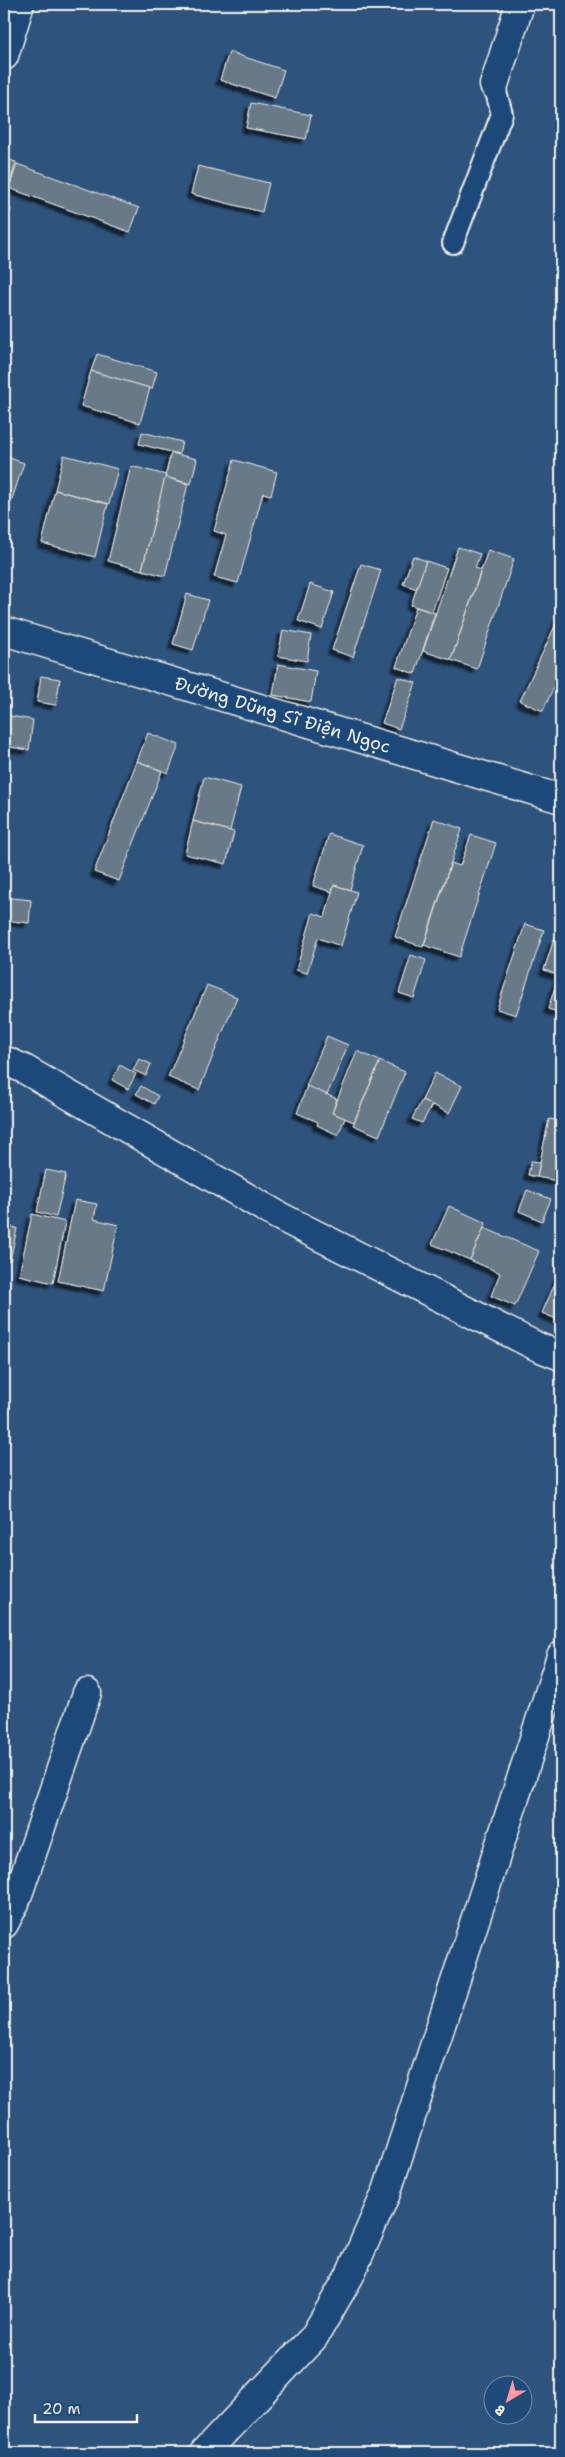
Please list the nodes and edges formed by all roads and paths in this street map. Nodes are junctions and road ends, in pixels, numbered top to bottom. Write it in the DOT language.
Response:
graph roads {
  1 [pos="20,4"];
  2 [pos="520,4"];
  3 [pos="4,56"];
  4 [pos="494,85"];
  5 [pos="452,243"];
  6 [pos="4,631"];
  7 [pos="561,800"];
  8 [pos="4,1060"];
  9 [pos="561,1356"];
  10 [pos="561,1656"];
  11 [pos="87,1693"];
  12 [pos="4,1924"];
  13 [pos="204,2453"];
  1 -- 3 [label="street"];
  2 -- 4 [label="street"];
  4 -- 5 [label="lane"];
  6 -- 7 [label="street, Đường Dũng Sĩ Điện Ngọc"];
  8 -- 9 [label="street"];
  10 -- 13 [label="street"];
  11 -- 12 [label="street"];
}
